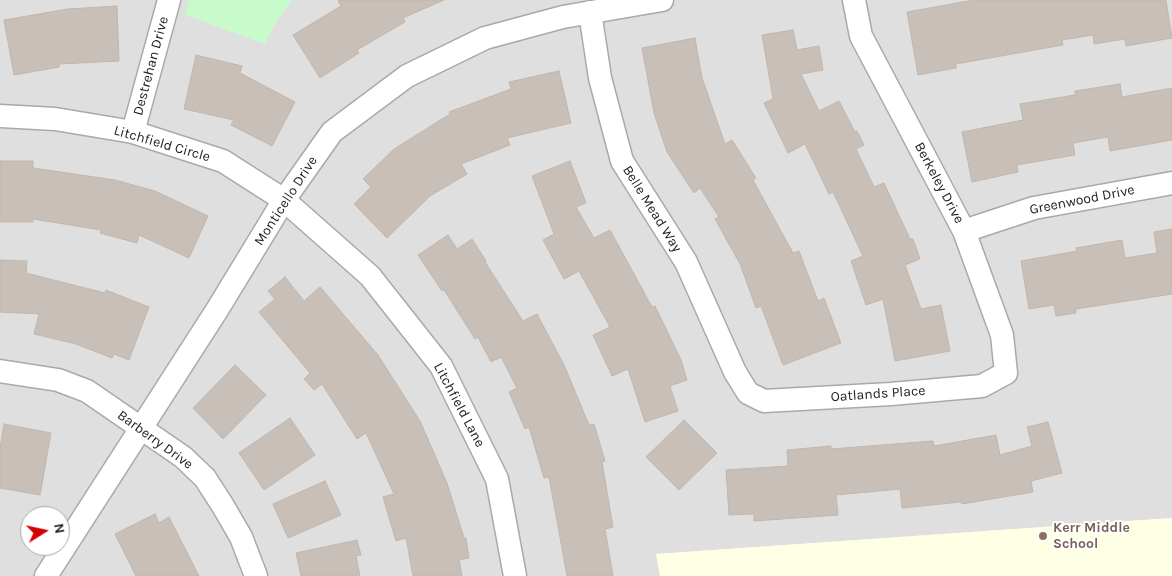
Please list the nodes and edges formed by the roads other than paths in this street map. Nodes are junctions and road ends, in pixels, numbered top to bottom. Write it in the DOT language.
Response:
graph roads {
  1 [pos="169,0"];
  2 [pos="662,0"];
  3 [pos="854,0"];
  4 [pos="590,12"];
  5 [pos="0,116"];
  6 [pos="133,132"];
  7 [pos="1172,183"];
  8 [pos="284,200"];
  9 [pos="964,232"];
  10 [pos="0,371"];
  11 [pos="1006,373"];
  12 [pos="748,393"];
  13 [pos="141,427"];
  14 [pos="46,576"];
  15 [pos="256,576"];
  16 [pos="515,576"];
  1 -- 6 [label="street, Destrehan Drive"];
  2 -- 4 [label="street, Monticello Drive"];
  3 -- 9 [label="street, Berkeley Drive"];
  4 -- 8 [label="street, Monticello Drive"];
  4 -- 12 [label="street, Belle Mead Way"];
  5 -- 6 [label="street, Litchfield Circle"];
  6 -- 8 [label="street, Litchfield Circle"];
  7 -- 9 [label="street, Greenwood Drive"];
  8 -- 13 [label="street, Monticello Drive"];
  8 -- 16 [label="street, Litchfield Lane"];
  9 -- 11 [label="street, Berkeley Drive"];
  10 -- 13 [label="street, Barberry Drive"];
  11 -- 12 [label="street, Oatlands Place"];
  13 -- 14 [label="street, Monticello Drive"];
  13 -- 15 [label="street, Barberry Drive"];
}
